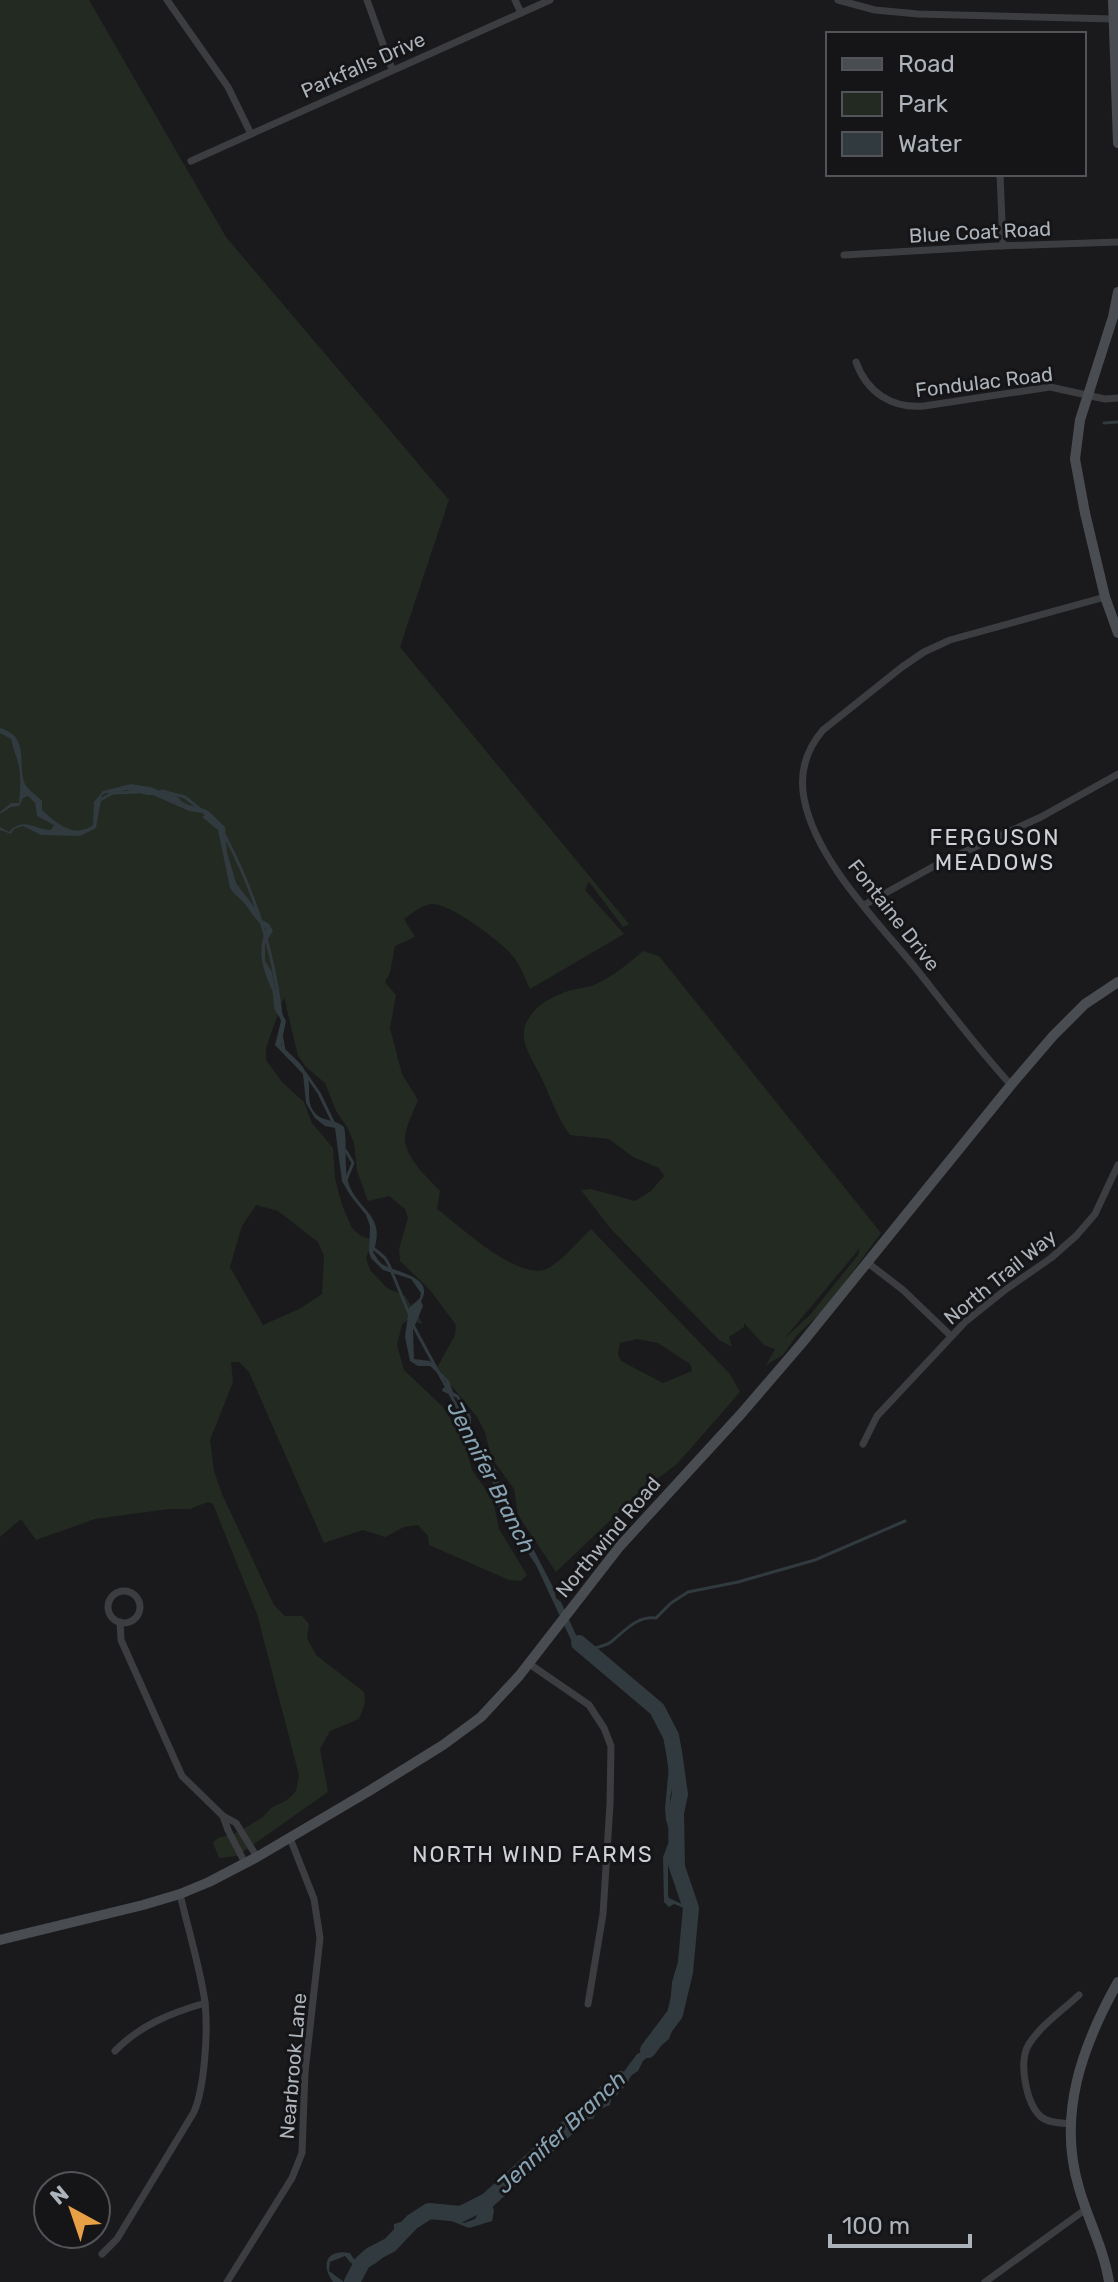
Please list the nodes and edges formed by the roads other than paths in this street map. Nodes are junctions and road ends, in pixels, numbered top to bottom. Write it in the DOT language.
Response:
graph roads {
  1 [pos="167,0"];
  2 [pos="367,0"];
  3 [pos="515,0"];
  4 [pos="550,0"];
  5 [pos="838,0"];
  6 [pos="1113,0"];
  7 [pos="521,13"];
  8 [pos="1113,19"];
  9 [pos="392,69"];
  10 [pos="251,134"];
  11 [pos="1118,143"];
  12 [pos="191,161"];
  13 [pos="1000,176"];
  14 [pos="1118,242"];
  15 [pos="1003,246"];
  16 [pos="844,255"];
  17 [pos="1118,292"];
  18 [pos="856,362"];
  19 [pos="1087,394"];
  20 [pos="1118,398"];
  21 [pos="1105,597"];
  22 [pos="1118,633"];
  23 [pos="1118,774"];
  24 [pos="864,905"];
  25 [pos="1118,982"];
  26 [pos="1011,1085"];
  27 [pos="1118,1165"];
  28 [pos="868,1263"];
  29 [pos="951,1336"];
  30 [pos="863,1444"];
  31 [pos="120,1622"];
  32 [pos="528,1663"];
  33 [pos="223,1816"];
  34 [pos="290,1838"];
  35 [pos="257,1857"];
  36 [pos="245,1863"];
  37 [pos="180,1894"];
  38 [pos="0,1940"];
  39 [pos="1118,1982"];
  40 [pos="1079,1995"];
  41 [pos="205,2003"];
  42 [pos="588,2004"];
  43 [pos="115,2051"];
  44 [pos="1071,2124"];
  45 [pos="1086,2209"];
  46 [pos="102,2254"];
  47 [pos="227,2282"];
  48 [pos="985,2282"];
  49 [pos="1109,2282"];
  1 -- 10 [label="street"];
  2 -- 9 [label="street"];
  3 -- 7 [label="street"];
  4 -- 7 [label="street, Parkfalls Drive"];
  5 -- 8 [label="street"];
  6 -- 8 [label="street"];
  7 -- 9 [label="street, Parkfalls Drive"];
  8 -- 11 [label="street"];
  9 -- 10 [label="street, Parkfalls Drive"];
  10 -- 12 [label="street, Parkfalls Drive"];
  13 -- 15 [label="street"];
  14 -- 15 [label="street, Blue Coat Road"];
  15 -- 16 [label="street, Blue Coat Road"];
  17 -- 19 [label="street"];
  18 -- 19 [label="street, Fondulac Road"];
  19 -- 20 [label="street, Fondulac Road"];
  19 -- 21 [label="street"];
  21 -- 22 [label="street"];
  21 -- 24 [label="street, Fontaine Drive"];
  23 -- 24 [label="street"];
  24 -- 26 [label="street, Fontaine Drive"];
  25 -- 26 [label="street, Northwind Road"];
  26 -- 28 [label="street, Northwind Road"];
  27 -- 29 [label="street, North Trail Way"];
  28 -- 29 [label="street"];
  28 -- 32 [label="street, Northwind Road"];
  29 -- 30 [label="street, North Trail Way"];
  31 -- 31 [label="street"];
  31 -- 33 [label="street"];
  32 -- 34 [label="street, Northwind Road"];
  32 -- 42 [label="street"];
  33 -- 35 [label="street"];
  33 -- 36 [label="street"];
  34 -- 35 [label="street, Northwind Road"];
  34 -- 47 [label="street, Nearbrook Lane"];
  35 -- 36 [label="street, Northwind Road"];
  36 -- 37 [label="street, Northwind Road"];
  37 -- 38 [label="street, Northwind Road"];
  37 -- 41 [label="street"];
  39 -- 44 [label="street"];
  40 -- 44 [label="street"];
  41 -- 43 [label="street"];
  41 -- 46 [label="street"];
  44 -- 45 [label="street"];
  45 -- 48 [label="street"];
  45 -- 49 [label="street"];
}
